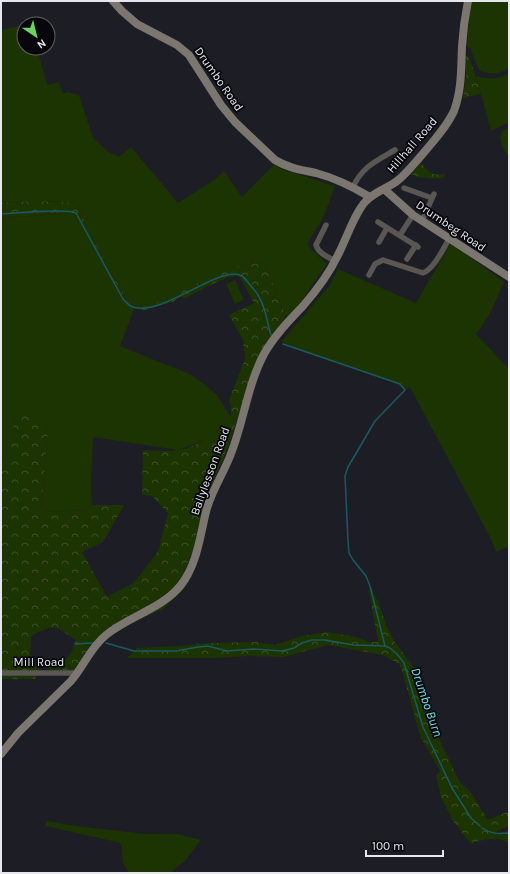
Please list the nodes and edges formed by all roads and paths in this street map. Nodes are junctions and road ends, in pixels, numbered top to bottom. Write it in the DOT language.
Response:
graph roads {
  1 [pos="113,1"];
  2 [pos="468,1"];
  3 [pos="395,150"];
  4 [pos="353,187"];
  5 [pos="404,188"];
  6 [pos="384,189"];
  7 [pos="370,197"];
  8 [pos="413,215"];
  9 [pos="422,221"];
  10 [pos="378,222"];
  11 [pos="326,225"];
  12 [pos="388,228"];
  13 [pos="400,235"];
  14 [pos="449,239"];
  15 [pos="379,242"];
  16 [pos="407,259"];
  17 [pos="335,261"];
  18 [pos="368,275"];
  19 [pos="509,277"];
  20 [pos="1,673"];
  21 [pos="78,673"];
  22 [pos="1,754"];
  1 -- 4 [label="main road, Drumbo Road"];
  2 -- 6 [label="main road, Hillhall Road"];
  3 -- 4 [label="street"];
  4 -- 7 [label="main road, Drumbo Road"];
  5 -- 9 [label="street"];
  6 -- 7 [label="main road, Hillhall Road"];
  6 -- 8 [label="main road, Drumbeg Road"];
  7 -- 17 [label="main road, Ballylesson Road"];
  8 -- 9 [label="main road, Drumbeg Road"];
  8 -- 13 [label="street"];
  9 -- 14 [label="main road, Drumbeg Road"];
  10 -- 12 [label="street"];
  11 -- 17 [label="street"];
  12 -- 13 [label="street"];
  12 -- 15 [label="street"];
  13 -- 16 [label="street"];
  14 -- 18 [label="street"];
  14 -- 19 [label="main road, Drumbeg Road"];
  17 -- 21 [label="main road, Ballylesson Road"];
  20 -- 21 [label="street, Mill Road"];
  21 -- 22 [label="main road, Ballylesson Road"];
}
